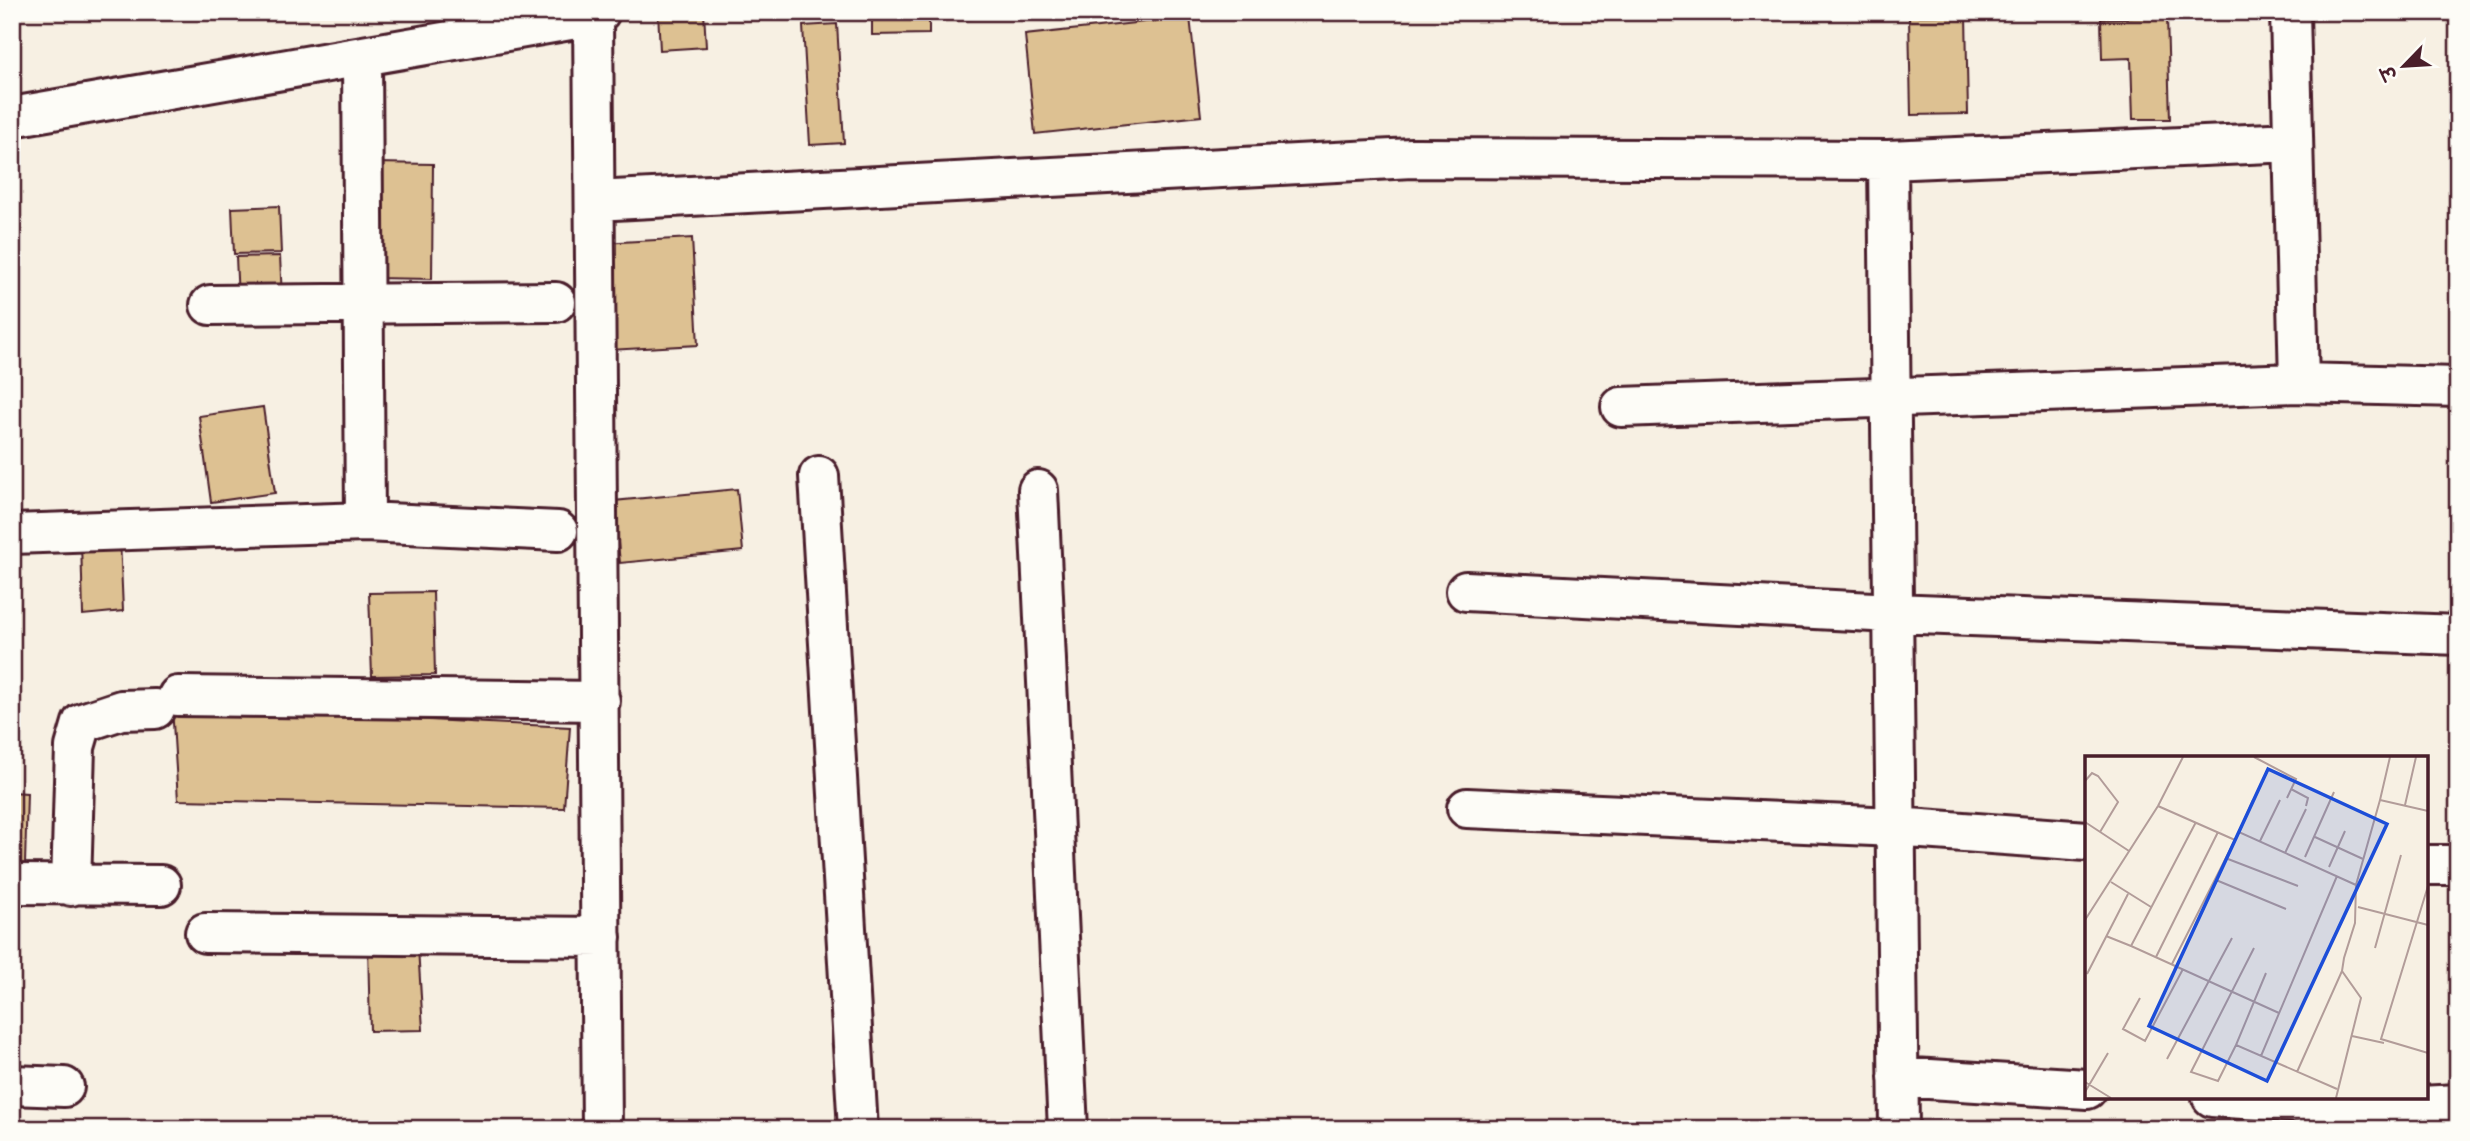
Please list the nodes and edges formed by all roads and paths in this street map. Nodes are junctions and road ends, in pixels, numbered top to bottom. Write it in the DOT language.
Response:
graph roads {
  1 [pos="2290,12"];
  2 [pos="597,14"];
  3 [pos="362,56"];
  4 [pos="12,117"];
  5 [pos="2293,142"];
  6 [pos="1888,160"];
  7 [pos="595,201"];
  8 [pos="556,302"];
  9 [pos="364,303"];
  10 [pos="210,304"];
  11 [pos="2299,383"];
  12 [pos="2458,387"];
  13 [pos="1891,397"];
  14 [pos="1621,407"];
  15 [pos="819,476"];
  16 [pos="1038,490"];
  17 [pos="365,522"];
  18 [pos="558,531"];
  19 [pos="12,534"];
  20 [pos="1465,592"];
  21 [pos="1893,613"];
  22 [pos="2458,635"];
  23 [pos="600,701"];
  24 [pos="1467,808"];
  25 [pos="1895,827"];
  26 [pos="2085,841"];
  27 [pos="2428,864"];
  28 [pos="2458,866"];
  29 [pos="12,884"];
  30 [pos="161,885"];
  31 [pos="71,886"];
  32 [pos="205,933"];
  33 [pos="601,937"];
  34 [pos="1898,1077"];
  35 [pos="12,1085"];
  36 [pos="64,1087"];
  37 [pos="2085,1089"];
  38 [pos="2243,1099"];
  39 [pos="2458,1104"];
  40 [pos="602,1129"];
  41 [pos="858,1129"];
  42 [pos="1068,1129"];
  43 [pos="1899,1129"];
  1 -- 5 [label="street"];
  2 -- 3 [label="street"];
  2 -- 7 [label="street"];
  3 -- 4 [label="street"];
  3 -- 9 [label="street"];
  5 -- 6 [label="street"];
  5 -- 11 [label="street"];
  6 -- 7 [label="street"];
  6 -- 13 [label="street"];
  7 -- 23 [label="street"];
  8 -- 9 [label="street"];
  9 -- 10 [label="street"];
  9 -- 17 [label="street"];
  11 -- 12 [label="street"];
  11 -- 13 [label="street"];
  13 -- 14 [label="street"];
  13 -- 21 [label="street"];
  15 -- 41 [label="street"];
  16 -- 42 [label="street"];
  17 -- 18 [label="street"];
  17 -- 19 [label="street"];
  20 -- 21 [label="street"];
  21 -- 22 [label="street"];
  21 -- 25 [label="street"];
  23 -- 31 [label="street"];
  23 -- 33 [label="street"];
  24 -- 25 [label="street"];
  25 -- 26 [label="street"];
  25 -- 34 [label="street"];
  27 -- 28 [label="street"];
  29 -- 31 [label="street"];
  30 -- 31 [label="street"];
  32 -- 33 [label="street"];
  33 -- 40 [label="street"];
  34 -- 37 [label="street"];
  34 -- 43 [label="street"];
  35 -- 36 [label="street"];
  38 -- 39 [label="street"];
}
